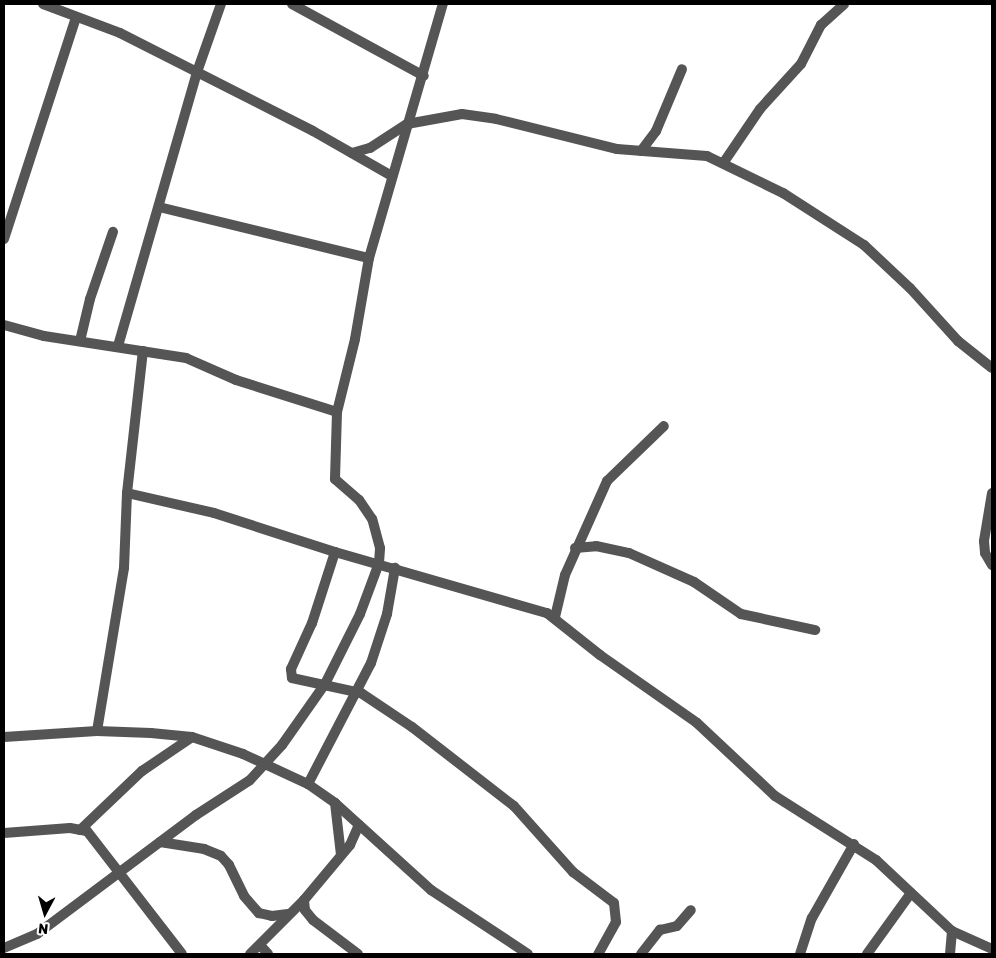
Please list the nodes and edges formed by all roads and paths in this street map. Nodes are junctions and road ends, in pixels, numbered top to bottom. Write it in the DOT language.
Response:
graph roads {
  1 [pos="43,4"];
  2 [pos="221,4"];
  3 [pos="292,4"];
  4 [pos="444,4"];
  5 [pos="844,4"];
  6 [pos="76,17"];
  7 [pos="682,69"];
  8 [pos="197,72"];
  9 [pos="424,76"];
  10 [pos="407,124"];
  11 [pos="641,151"];
  12 [pos="352,153"];
  13 [pos="724,162"];
  14 [pos="392,176"];
  15 [pos="159,206"];
  16 [pos="113,232"];
  17 [pos="4,239"];
  18 [pos="369,258"];
  19 [pos="4,326"];
  20 [pos="80,341"];
  21 [pos="118,346"];
  22 [pos="143,351"];
  23 [pos="992,368"];
  24 [pos="337,412"];
  25 [pos="664,426"];
  26 [pos="127,493"];
  27 [pos="992,493"];
  28 [pos="575,548"];
  29 [pos="335,552"];
  30 [pos="378,563"];
  31 [pos="992,565"];
  32 [pos="395,568"];
  33 [pos="555,617"];
  34 [pos="815,630"];
  35 [pos="325,684"];
  36 [pos="355,690"];
  37 [pos="97,731"];
  38 [pos="4,737"];
  39 [pos="192,738"];
  40 [pos="266,765"];
  41 [pos="308,784"];
  42 [pos="335,803"];
  43 [pos="358,825"];
  44 [pos="80,830"];
  45 [pos="4,833"];
  46 [pos="160,842"];
  47 [pos="854,844"];
  48 [pos="341,855"];
  49 [pos="119,872"];
  50 [pos="911,893"];
  51 [pos="304,900"];
  52 [pos="691,910"];
  53 [pos="288,914"];
  54 [pos="952,931"];
  55 [pos="260,945"];
  56 [pos="4,948"];
  57 [pos="992,949"];
  58 [pos="9,954"];
  59 [pos="182,954"];
  60 [pos="250,954"];
  61 [pos="268,954"];
  62 [pos="358,954"];
  63 [pos="528,954"];
  64 [pos="598,954"];
  65 [pos="641,954"];
  66 [pos="800,954"];
  67 [pos="867,954"];
  68 [pos="950,954"];
  1 -- 6 [label="street"];
  2 -- 8 [label="street"];
  3 -- 9 [label="street"];
  4 -- 9 [label="street"];
  5 -- 13 [label="street"];
  6 -- 8 [label="street"];
  6 -- 17 [label="street"];
  7 -- 11 [label="street"];
  8 -- 12 [label="street"];
  8 -- 15 [label="street"];
  9 -- 10 [label="street"];
  10 -- 11 [label="street"];
  10 -- 12 [label="street"];
  10 -- 14 [label="street"];
  11 -- 13 [label="street"];
  12 -- 14 [label="street"];
  13 -- 23 [label="street"];
  14 -- 18 [label="street"];
  15 -- 18 [label="street"];
  15 -- 21 [label="street"];
  16 -- 20 [label="street"];
  18 -- 24 [label="street"];
  19 -- 20 [label="street"];
  20 -- 21 [label="street"];
  21 -- 22 [label="street"];
  22 -- 24 [label="street"];
  22 -- 26 [label="street"];
  24 -- 30 [label="street"];
  25 -- 28 [label="street"];
  26 -- 29 [label="street"];
  26 -- 37 [label="street"];
  27 -- 31 [label="street"];
  28 -- 33 [label="street"];
  28 -- 34 [label="street"];
  29 -- 30 [label="street"];
  29 -- 35 [label="street"];
  30 -- 32 [label="street"];
  30 -- 35 [label="street"];
  32 -- 33 [label="street"];
  32 -- 36 [label="street"];
  33 -- 47 [label="street"];
  35 -- 36 [label="street"];
  35 -- 40 [label="street"];
  36 -- 41 [label="street"];
  36 -- 64 [label="street"];
  37 -- 38 [label="street"];
  37 -- 39 [label="street"];
  39 -- 40 [label="street"];
  39 -- 44 [label="street"];
  40 -- 41 [label="street"];
  40 -- 46 [label="street"];
  41 -- 42 [label="street"];
  42 -- 43 [label="street"];
  42 -- 48 [label="street"];
  43 -- 48 [label="street"];
  43 -- 63 [label="street"];
  44 -- 45 [label="street"];
  44 -- 49 [label="street"];
  46 -- 49 [label="street"];
  46 -- 53 [label="street"];
  47 -- 50 [label="street"];
  47 -- 66 [label="street"];
  48 -- 51 [label="street"];
  49 -- 56 [label="street"];
  49 -- 59 [label="street"];
  50 -- 54 [label="street"];
  50 -- 67 [label="street"];
  51 -- 53 [label="street"];
  51 -- 62 [label="street"];
  52 -- 65 [label="street"];
  53 -- 55 [label="street"];
  54 -- 57 [label="street"];
  54 -- 68 [label="street"];
  55 -- 60 [label="street"];
  55 -- 61 [label="street"];
  56 -- 58 [label="street"];
}
